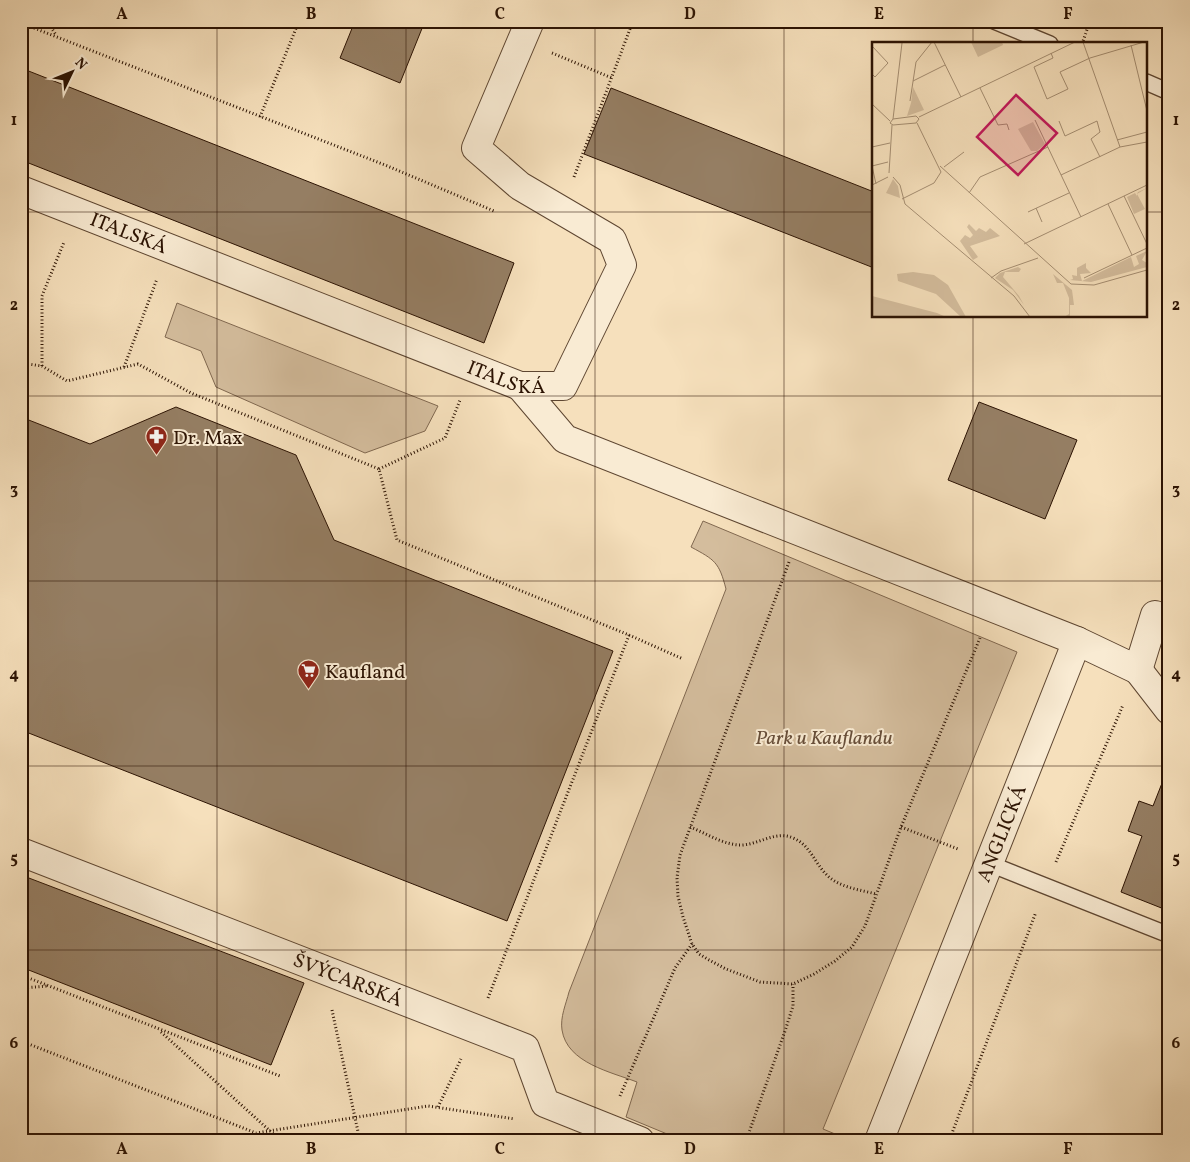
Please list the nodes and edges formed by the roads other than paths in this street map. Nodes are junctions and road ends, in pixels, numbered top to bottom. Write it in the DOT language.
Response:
graph roads {
  1 [pos="994,21"];
  2 [pos="525,31"];
  3 [pos="1045,42"];
  4 [pos="1148,83"];
  5 [pos="1169,92"];
  6 [pos="21,190"];
  7 [pos="520,386"];
  8 [pos="1155,615"];
  9 [pos="1077,641"];
  10 [pos="1138,670"];
  11 [pos="1169,710"];
  12 [pos="21,852"];
  13 [pos="990,864"];
  14 [pos="1169,935"];
  15 [pos="640,1141"];
  16 [pos="879,1141"];
  1 -- 3 [label="lane"];
  2 -- 7 [label="street, ITALSKÁ"];
  4 -- 5 [label="lane"];
  6 -- 7 [label="street, ITALSKÁ"];
  7 -- 9 [label="street"];
  8 -- 10 [label="street"];
  9 -- 10 [label="street"];
  9 -- 13 [label="street, ANGLICKÁ"];
  10 -- 11 [label="street"];
  12 -- 15 [label="street, ŠVÝCARSKÁ"];
  13 -- 14 [label="lane"];
  13 -- 16 [label="street, ANGLICKÁ"];
}
